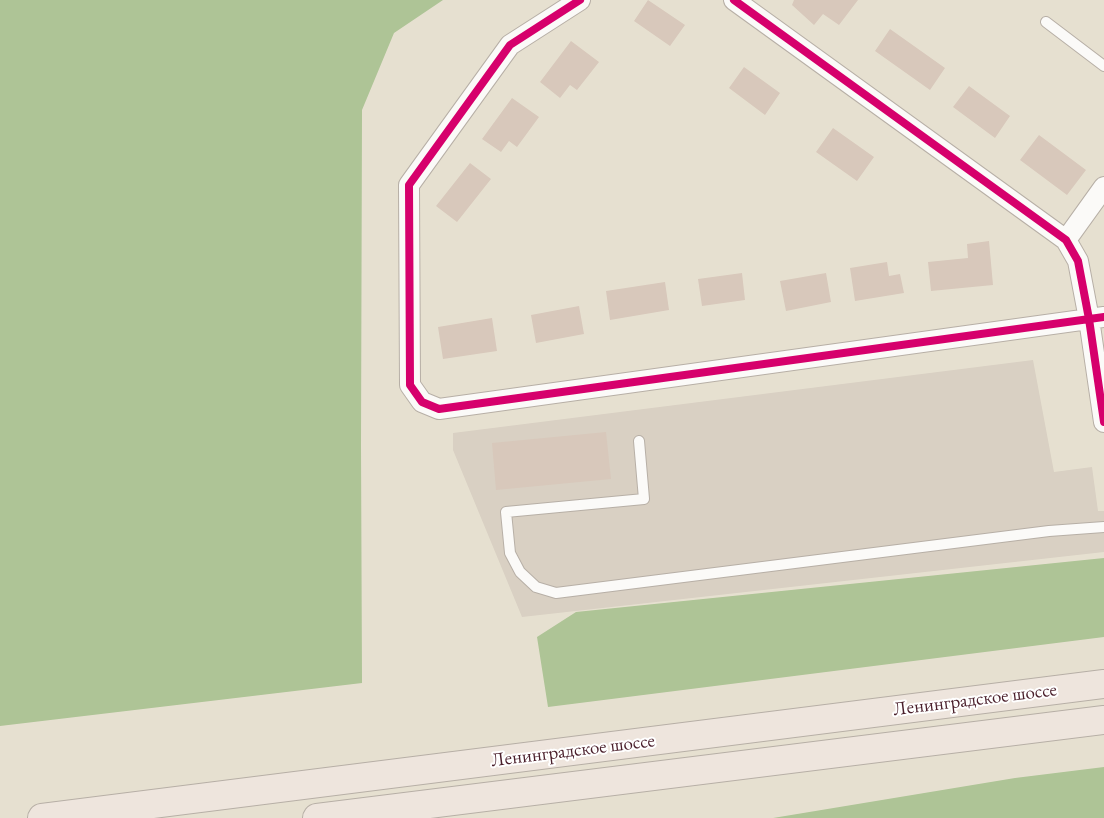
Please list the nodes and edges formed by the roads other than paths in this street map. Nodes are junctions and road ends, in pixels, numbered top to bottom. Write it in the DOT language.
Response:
graph roads {
  1 [pos="580,0"];
  2 [pos="734,0"];
  3 [pos="1046,22"];
  4 [pos="1104,66"];
  5 [pos="1104,187"];
  6 [pos="1066,240"];
  7 [pos="1097,318"];
  8 [pos="1104,422"];
  9 [pos="639,441"];
  10 [pos="1104,527"];
  11 [pos="1104,684"];
  12 [pos="1104,720"];
  13 [pos="42,818"];
  14 [pos="317,818"];
  1 -- 7 [label="street"];
  2 -- 6 [label="street"];
  3 -- 4 [label="lane"];
  5 -- 6 [label="street"];
  6 -- 7 [label="street"];
  7 -- 8 [label="street"];
  9 -- 10 [label="lane"];
  11 -- 13 [label="highway, Ленинградское шоссе"];
  12 -- 14 [label="highway, Ленинградское шоссе"];
}
